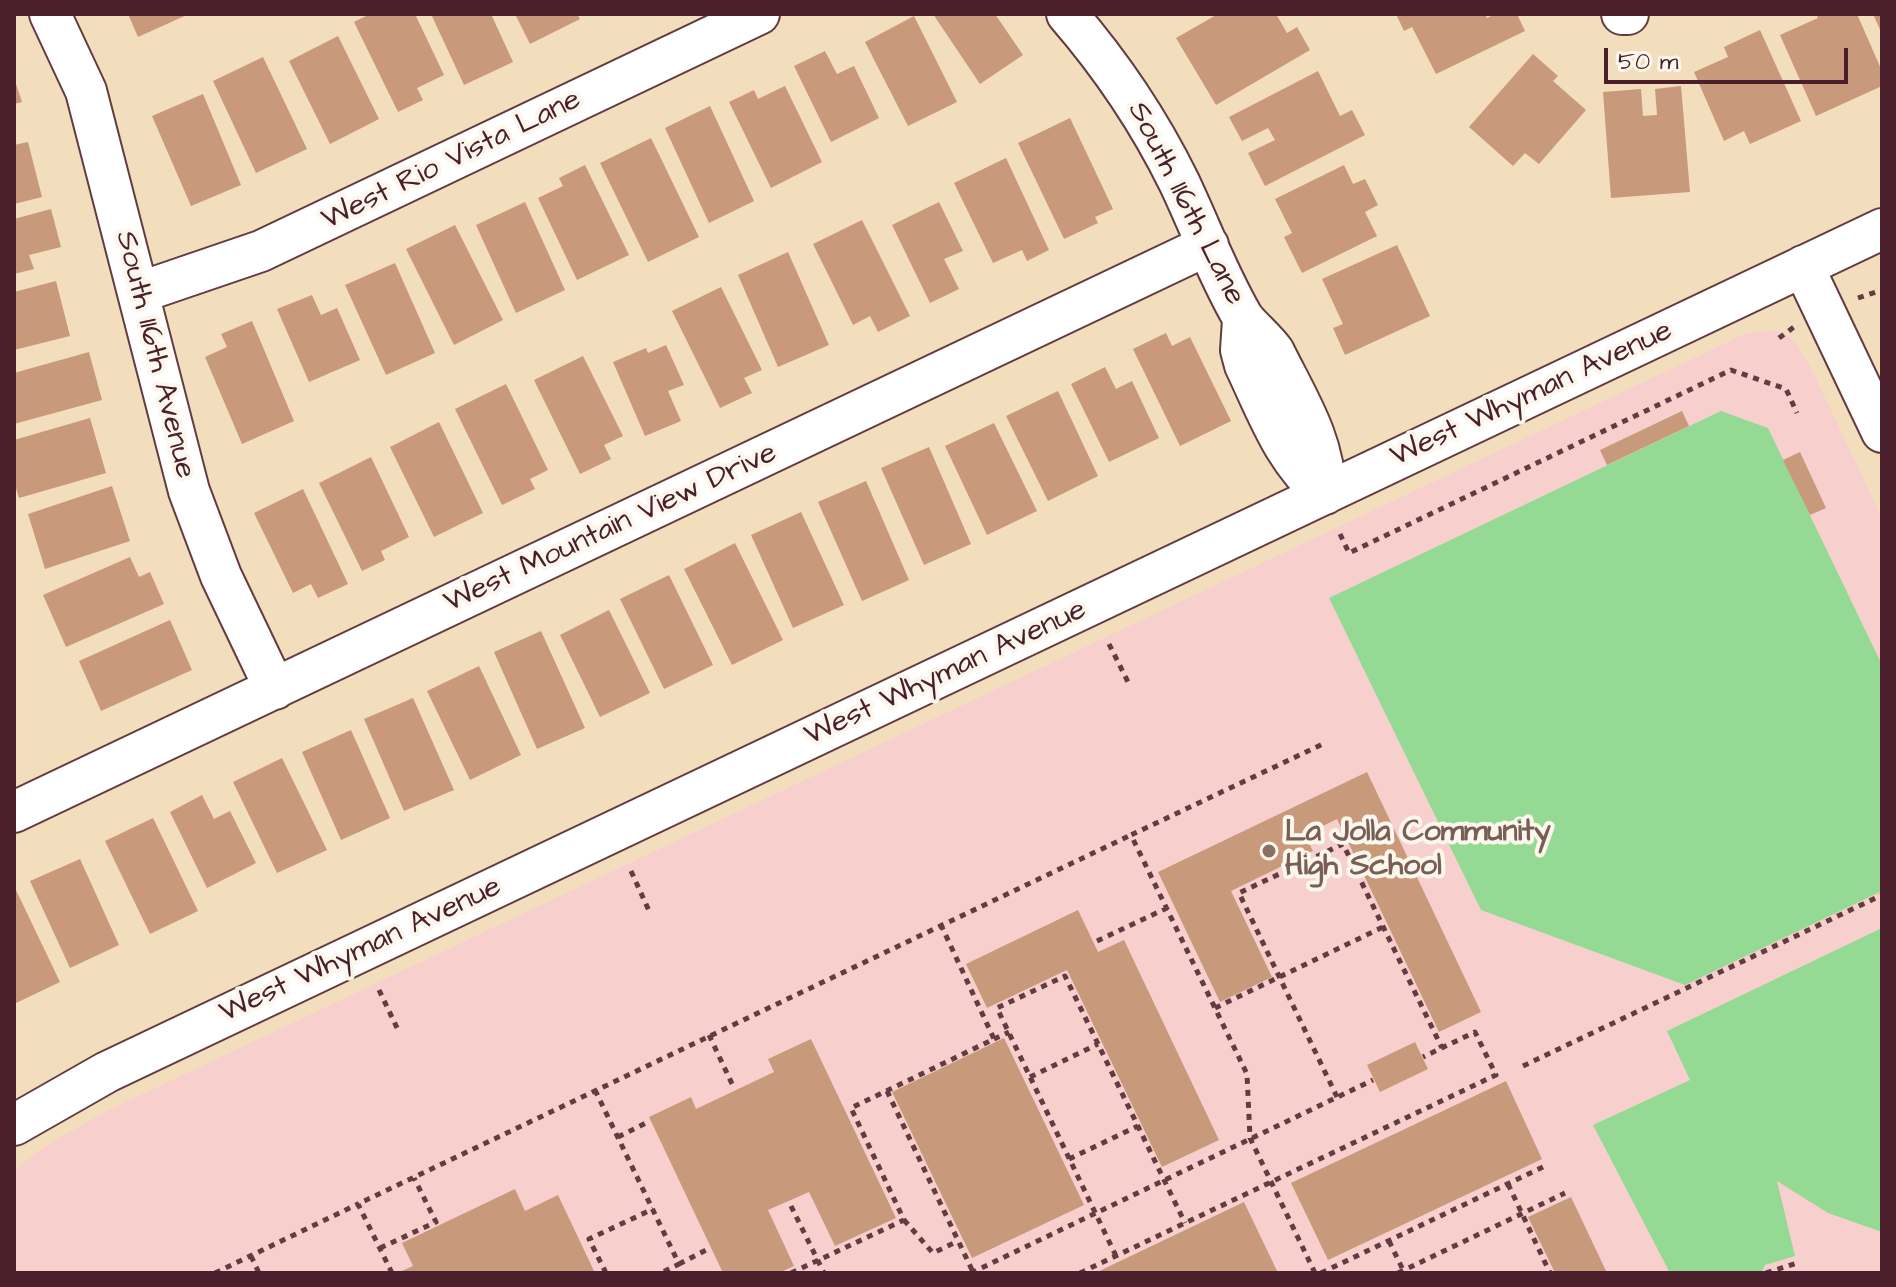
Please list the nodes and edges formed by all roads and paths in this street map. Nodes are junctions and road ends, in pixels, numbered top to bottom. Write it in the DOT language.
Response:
graph roads {
  1 [pos="50,14"];
  2 [pos="759,14"];
  3 [pos="1067,14"];
  4 [pos="1882,229"];
  5 [pos="1208,245"];
  6 [pos="1803,266"];
  7 [pos="138,293"];
  8 [pos="1797,413"];
  9 [pos="1882,432"];
  10 [pos="1325,494"];
  11 [pos="1340,534"];
  12 [pos="1109,644"];
  13 [pos="1129,684"];
  14 [pos="275,689"];
  15 [pos="1325,743"];
  16 [pos="14,812"];
  17 [pos="1131,835"];
  18 [pos="631,871"];
  19 [pos="1882,895"];
  20 [pos="1167,908"];
  21 [pos="650,913"];
  22 [pos="941,925"];
  23 [pos="1383,927"];
  24 [pos="1097,941"];
  25 [pos="1279,976"];
  26 [pos="379,990"];
  27 [pos="1215,1008"];
  28 [pos="399,1032"];
  29 [pos="1009,1032"];
  30 [pos="709,1035"];
  31 [pos="994,1039"];
  32 [pos="1098,1044"];
  33 [pos="1442,1048"];
  34 [pos="1423,1057"];
  35 [pos="1523,1066"];
  36 [pos="1030,1077"];
  37 [pos="1373,1080"];
  38 [pos="734,1088"];
  39 [pos="595,1090"];
  40 [pos="887,1091"];
  41 [pos="1337,1097"];
  42 [pos="648,1122"];
  43 [pos="14,1125"];
  44 [pos="1138,1126"];
  45 [pos="618,1137"];
  46 [pos="1250,1138"];
  47 [pos="1069,1159"];
  48 [pos="1543,1167"];
  49 [pos="414,1178"];
  50 [pos="1164,1179"];
  51 [pos="1271,1182"];
  52 [pos="1508,1184"];
  53 [pos="1565,1193"];
  54 [pos="358,1204"];
  55 [pos="791,1206"];
  56 [pos="653,1209"];
  57 [pos="1095,1212"];
  58 [pos="1522,1213"];
  59 [pos="904,1220"];
  60 [pos="1185,1223"];
  61 [pos="958,1241"];
  62 [pos="1389,1241"];
  63 [pos="380,1248"];
  64 [pos="708,1249"];
  65 [pos="251,1256"];
  66 [pos="1116,1256"];
  67 [pos="817,1260"];
  68 [pos="1797,1263"];
  69 [pos="679,1264"];
  70 [pos="989,1265"];
  71 [pos="972,1272"];
  72 [pos="1402,1272"];
  73 [pos="215,1273"];
  74 [pos="259,1273"];
  75 [pos="392,1273"];
  76 [pos="606,1273"];
  77 [pos="661,1273"];
  78 [pos="791,1273"];
  79 [pos="824,1273"];
  80 [pos="993,1273"];
  81 [pos="1080,1273"];
  82 [pos="1318,1273"];
  83 [pos="1550,1273"];
  84 [pos="1766,1273"];
  1 -- 7 [label="street, South 116th Avenue"];
  2 -- 7 [label="street, West Rio Vista Lane"];
  3 -- 5 [label="street, South 116th Lane"];
  4 -- 6 [label="street, West Whyman Avenue"];
  5 -- 10 [label="street, South 116th Lane"];
  5 -- 14 [label="street, West Mountain View Drive"];
  6 -- 9 [label="street"];
  6 -- 10 [label="street, West Whyman Avenue"];
  7 -- 14 [label="street, South 116th Avenue"];
  8 -- 11 [label="path"];
  10 -- 43 [label="street, West Whyman Avenue"];
  12 -- 13 [label="path"];
  14 -- 16 [label="street, West Mountain View Drive"];
  15 -- 17 [label="path"];
  17 -- 20 [label="path"];
  17 -- 22 [label="path"];
  18 -- 21 [label="path"];
  19 -- 35 [label="path"];
  20 -- 24 [label="path"];
  20 -- 27 [label="path"];
  22 -- 30 [label="path"];
  22 -- 31 [label="path"];
  23 -- 25 [label="path"];
  23 -- 25 [label="path"];
  23 -- 33 [label="path"];
  25 -- 27 [label="path"];
  25 -- 41 [label="path"];
  26 -- 28 [label="path"];
  27 -- 46 [label="path"];
  29 -- 31 [label="path"];
  29 -- 32 [label="path"];
  29 -- 36 [label="path"];
  30 -- 38 [label="path"];
  30 -- 39 [label="path"];
  31 -- 40 [label="path"];
  32 -- 36 [label="path"];
  32 -- 44 [label="path"];
  33 -- 34 [label="path"];
  33 -- 51 [label="path"];
  36 -- 47 [label="path"];
  37 -- 41 [label="path"];
  39 -- 45 [label="path"];
  39 -- 49 [label="path"];
  40 -- 59 [label="path"];
  40 -- 61 [label="path"];
  41 -- 46 [label="path"];
  42 -- 45 [label="path"];
  44 -- 47 [label="path"];
  44 -- 50 [label="path"];
  45 -- 56 [label="path"];
  46 -- 50 [label="path"];
  46 -- 51 [label="path"];
  47 -- 57 [label="path"];
  48 -- 52 [label="path"];
  49 -- 54 [label="path"];
  49 -- 63 [label="path"];
  50 -- 57 [label="path"];
  50 -- 60 [label="path"];
  51 -- 60 [label="path"];
  51 -- 82 [label="path"];
  52 -- 58 [label="path"];
  52 -- 62 [label="path"];
  53 -- 58 [label="path"];
  54 -- 63 [label="path"];
  54 -- 65 [label="path"];
  55 -- 67 [label="path"];
  56 -- 69 [label="path"];
  56 -- 76 [label="path"];
  57 -- 66 [label="path"];
  57 -- 70 [label="path"];
  58 -- 72 [label="path"];
  58 -- 83 [label="path"];
  59 -- 61 [label="path"];
  59 -- 67 [label="path"];
  60 -- 66 [label="path"];
  61 -- 71 [label="path"];
  62 -- 72 [label="path"];
  62 -- 82 [label="path"];
  63 -- 75 [label="path"];
  64 -- 69 [label="path"];
  65 -- 73 [label="path"];
  65 -- 74 [label="path"];
  66 -- 81 [label="path"];
  67 -- 78 [label="path"];
  67 -- 79 [label="path"];
  68 -- 84 [label="path"];
  69 -- 77 [label="path"];
  70 -- 71 [label="path"];
  70 -- 80 [label="path"];
}
